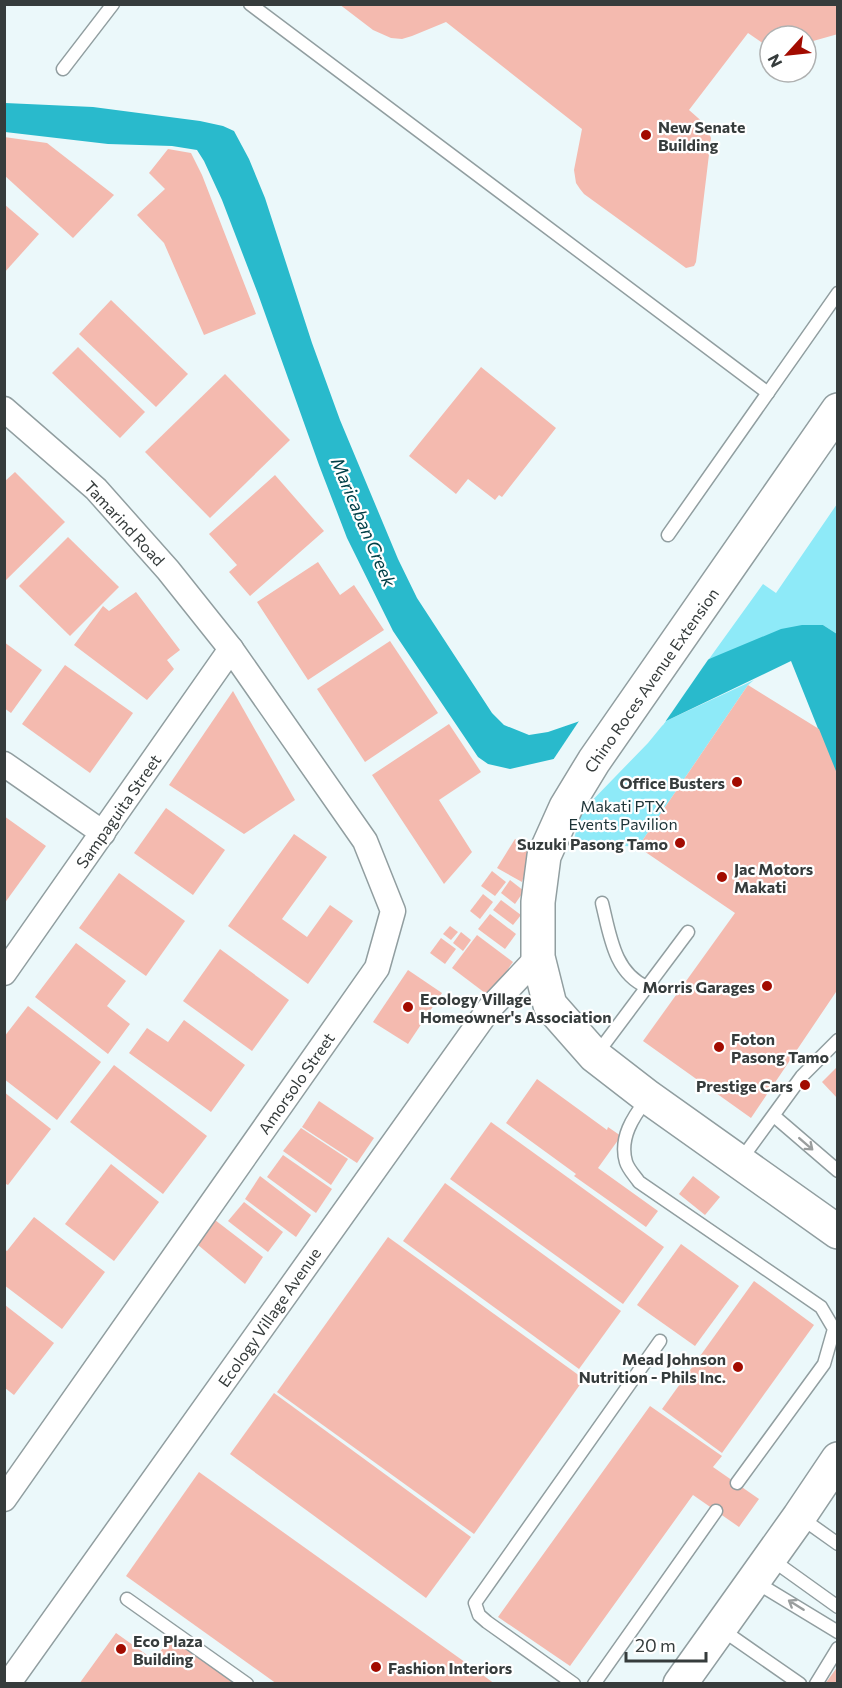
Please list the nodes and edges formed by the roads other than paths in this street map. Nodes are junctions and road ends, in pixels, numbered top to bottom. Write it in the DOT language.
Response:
graph roads {
  1 [pos="113,4"];
  2 [pos="250,4"];
  3 [pos="63,69"];
  4 [pos="837,293"];
  5 [pos="768,393"];
  6 [pos="4,410"];
  7 [pos="837,410"];
  8 [pos="668,535"];
  9 [pos="231,649"];
  10 [pos="4,764"];
  11 [pos="103,833"];
  12 [pos="602,903"];
  13 [pos="688,932"];
  14 [pos="538,957"];
  15 [pos="4,973"];
  16 [pos="647,987"];
  17 [pos="837,1040"];
  18 [pos="595,1056"];
  19 [pos="648,1097"];
  20 [pos="774,1116"];
  21 [pos="739,1162"];
  22 [pos="837,1171"];
  23 [pos="831,1224"];
  24 [pos="660,1341"];
  25 [pos="837,1459"];
  26 [pos="737,1483"];
  27 [pos="4,1499"];
  28 [pos="716,1511"];
  29 [pos="799,1517"];
  30 [pos="837,1544"];
  31 [pos="762,1570"];
  32 [pos="127,1599"];
  33 [pos="837,1607"];
  34 [pos="720,1628"];
  35 [pos="837,1632"];
  36 [pos="837,1648"];
  37 [pos="8,1683"];
  38 [pos="247,1683"];
  39 [pos="574,1683"];
  40 [pos="594,1683"];
  41 [pos="680,1683"];
  42 [pos="800,1683"];
  43 [pos="816,1683"];
  1 -- 3 [label="lane"];
  2 -- 5 [label="lane"];
  4 -- 5 [label="lane"];
  5 -- 8 [label="lane"];
  6 -- 9 [label="street, Tamarind Road"];
  7 -- 14 [label="main road, Chino Roces Avenue Extension"];
  9 -- 11 [label="street, Sampaguita Street"];
  9 -- 27 [label="street, Amorsolo Street"];
  10 -- 11 [label="street"];
  11 -- 15 [label="street, Sampaguita Street"];
  12 -- 16 [label="lane"];
  13 -- 16 [label="lane"];
  14 -- 18 [label="main road, Chino Roces Avenue Extension"];
  14 -- 37 [label="street, Ecology Village Avenue"];
  16 -- 18 [label="lane"];
  17 -- 20 [label="lane"];
  18 -- 19 [label="main road, Chino Roces Avenue Extension"];
  19 -- 21 [label="main road, Chino Roces Avenue Extension"];
  19 -- 26 [label="lane"];
  20 -- 21 [label="lane"];
  20 -- 22 [label="lane, one-way"];
  21 -- 23 [label="main road, Chino Roces Avenue Extension"];
  24 -- 39 [label="lane"];
  25 -- 29 [label="main road"];
  28 -- 40 [label="lane"];
  29 -- 30 [label="lane"];
  29 -- 31 [label="main road"];
  31 -- 33 [label="lane"];
  31 -- 34 [label="main road"];
  35 -- 31 [label="lane, one-way"];
  32 -- 38 [label="lane"];
  34 -- 41 [label="main road"];
  34 -- 42 [label="lane"];
  36 -- 43 [label="lane"];
}
